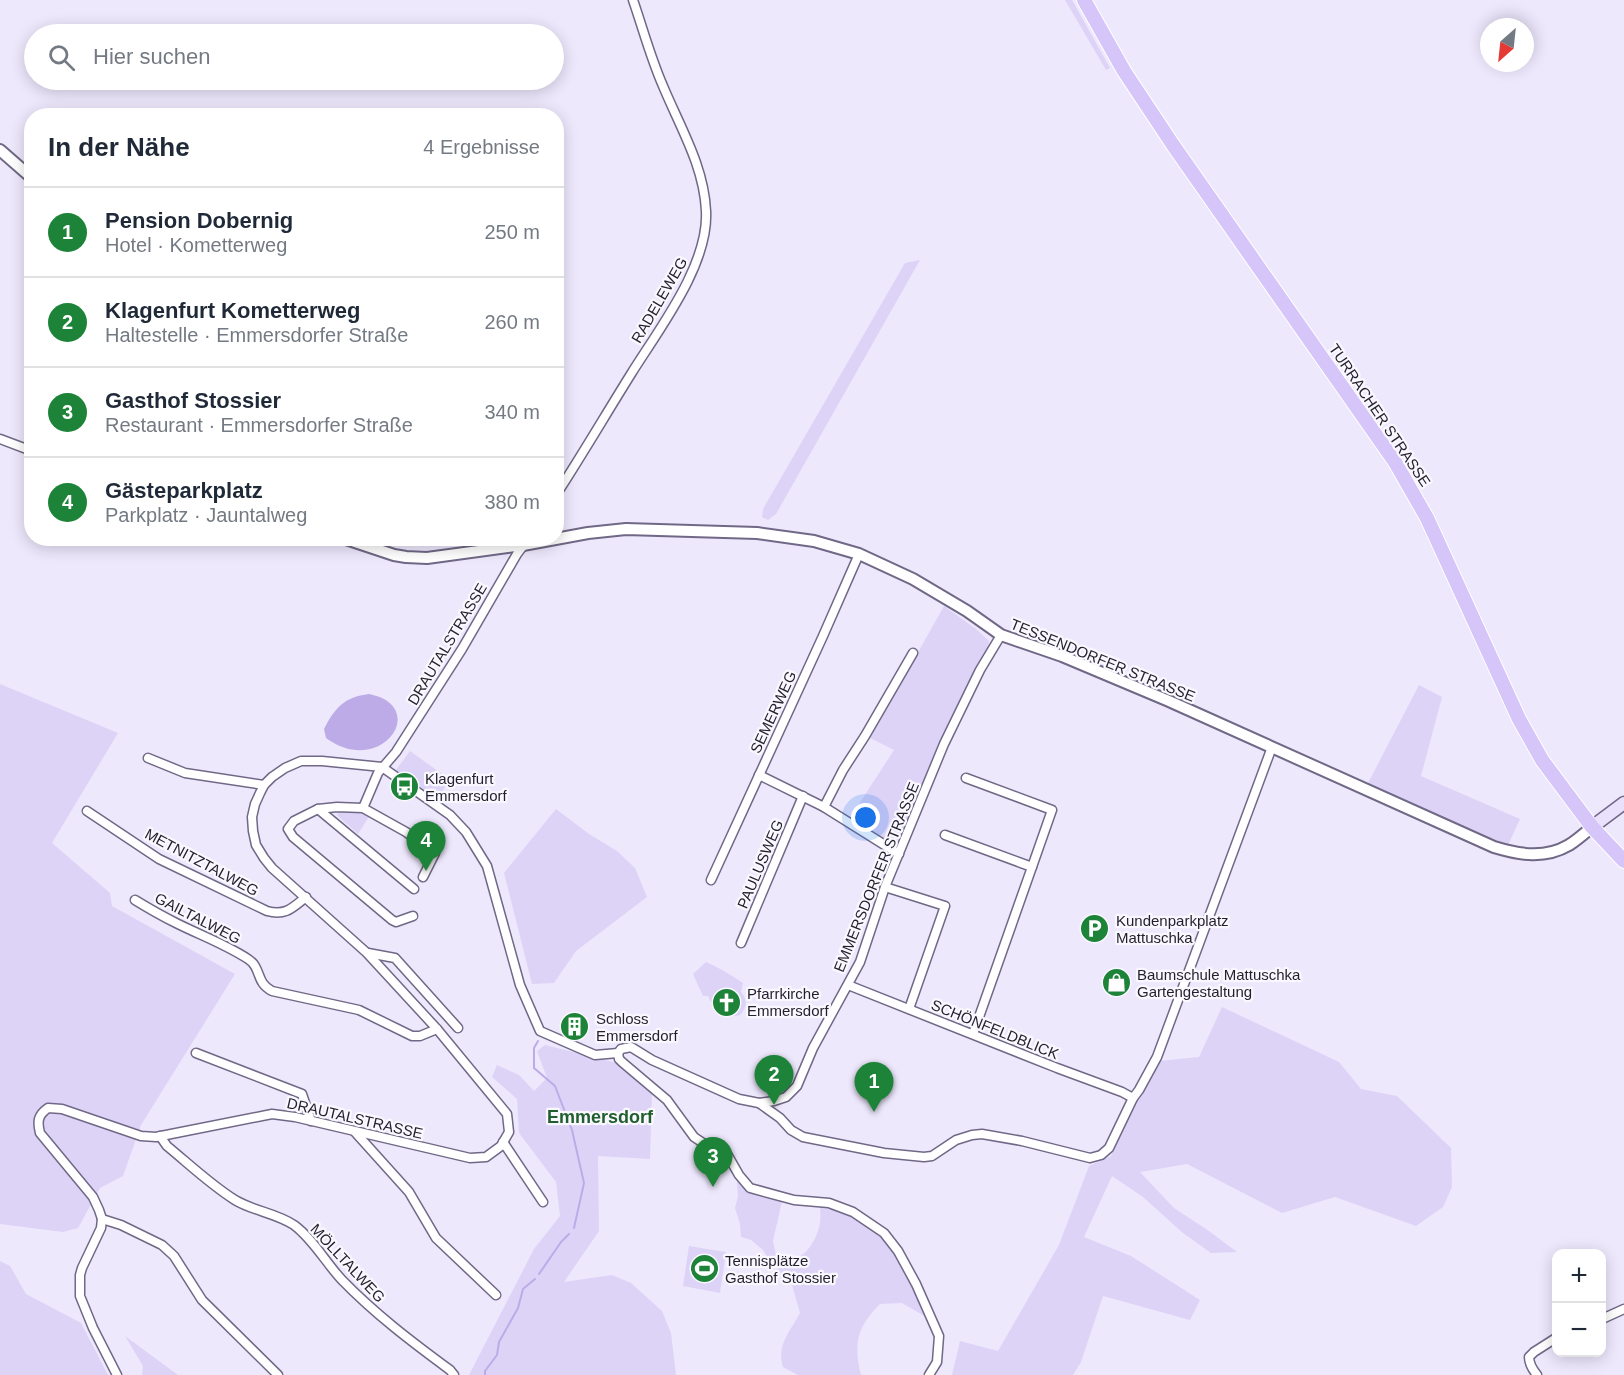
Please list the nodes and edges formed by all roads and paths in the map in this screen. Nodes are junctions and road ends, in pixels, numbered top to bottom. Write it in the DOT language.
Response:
graph roads {
  1 [pos="633,0"];
  2 [pos="1084,0"];
  3 [pos="0,150"];
  4 [pos="24,171"];
  5 [pos="0,439"];
  6 [pos="24,448"];
  7 [pos="564,482"];
  8 [pos="564,536"];
  9 [pos="370,546"];
  10 [pos="501,546"];
  11 [pos="524,546"];
  12 [pos="859,554"];
  13 [pos="1001,635"];
  14 [pos="913,653"];
  15 [pos="1272,747"];
  16 [pos="148,758"];
  17 [pos="382,767"];
  18 [pos="759,775"];
  19 [pos="966,778"];
  20 [pos="264,785"];
  21 [pos="803,796"];
  22 [pos="1624,803"];
  23 [pos="824,807"];
  24 [pos="363,808"];
  25 [pos="318,809"];
  26 [pos="87,811"];
  27 [pos="1592,827"];
  28 [pos="945,835"];
  29 [pos="899,854"];
  30 [pos="1624,861"];
  31 [pos="1032,867"];
  32 [pos="423,877"];
  33 [pos="711,880"];
  34 [pos="885,887"];
  35 [pos="414,890"];
  36 [pos="306,897"];
  37 [pos="135,900"];
  38 [pos="413,916"];
  39 [pos="741,943"];
  40 [pos="368,953"];
  41 [pos="848,985"];
  42 [pos="909,1009"];
  43 [pos="458,1028"];
  44 [pos="437,1029"];
  45 [pos="973,1034"];
  46 [pos="196,1053"];
  47 [pos="618,1053"];
  48 [pos="786,1097"];
  49 [pos="1133,1098"];
  50 [pos="759,1103"];
  51 [pos="780,1118"];
  52 [pos="311,1121"];
  53 [pos="354,1132"];
  54 [pos="160,1136"];
  55 [pos="503,1142"];
  56 [pos="543,1202"];
  57 [pos="102,1219"];
  58 [pos="496,1295"];
  59 [pos="1624,1309"];
  60 [pos="1606,1317"];
  61 [pos="1552,1341"];
  62 [pos="117,1375"];
  63 [pos="278,1375"];
  64 [pos="454,1375"];
  65 [pos="929,1375"];
  66 [pos="1537,1375"];
  1 -- 7 [label="street, RADELEWEG"];
  2 -- 27 [label="main road, TURRACHER STRASSE"];
  3 -- 4 [label="street"];
  5 -- 6 [label="street"];
  8 -- 12 [label="street, TESSENDORFER STRASSE"];
  9 -- 10 [label="street, TESSENDORFER STRASSE"];
  11 -- 17 [label="street, DRAUTALSTRASSE"];
  12 -- 13 [label="street, TESSENDORFER STRASSE"];
  12 -- 18 [label="street, SEMERWEG"];
  13 -- 15 [label="street, TESSENDORFER STRASSE"];
  13 -- 29 [label="street, EMMERSDORFER STRASSE"];
  14 -- 23 [label="street"];
  15 -- 27 [label="street, TESSENDORFER STRASSE"];
  15 -- 49 [label="street"];
  16 -- 20 [label="street"];
  17 -- 20 [label="street"];
  17 -- 24 [label="street, DRAUTALSTRASSE"];
  17 -- 47 [label="street"];
  18 -- 21 [label="street"];
  18 -- 33 [label="street, SEMERWEG"];
  19 -- 31 [label="street"];
  20 -- 36 [label="street"];
  21 -- 23 [label="street"];
  21 -- 39 [label="street, PAULUSWEG"];
  22 -- 27 [label="main road"];
  23 -- 29 [label="street"];
  24 -- 25 [label="street"];
  24 -- 32 [label="street"];
  25 -- 35 [label="street"];
  25 -- 38 [label="street"];
  26 -- 36 [label="street, METNITZTALWEG"];
  27 -- 30 [label="main road, TURRACHER STRASSE"];
  28 -- 31 [label="street"];
  29 -- 34 [label="street, EMMERSDORFER STRASSE"];
  31 -- 45 [label="street"];
  34 -- 41 [label="street, EMMERSDORFER STRASSE"];
  34 -- 42 [label="street"];
  36 -- 40 [label="street"];
  37 -- 44 [label="street, GAILTALWEG"];
  40 -- 43 [label="street"];
  40 -- 44 [label="street"];
  41 -- 42 [label="street, SCHÖNFELDBLICK"];
  41 -- 48 [label="street, EMMERSDORFER STRASSE"];
  42 -- 45 [label="street, SCHÖNFELDBLICK"];
  44 -- 55 [label="street"];
  45 -- 49 [label="street, SCHÖNFELDBLICK"];
  46 -- 52 [label="street"];
  47 -- 50 [label="street"];
  47 -- 65 [label="street"];
  48 -- 50 [label="street"];
  48 -- 51 [label="street, EMMERSDORFER STRASSE"];
  49 -- 51 [label="street"];
  50 -- 51 [label="street"];
  52 -- 53 [label="street, DRAUTALSTRASSE"];
  52 -- 54 [label="street, DRAUTALSTRASSE"];
  53 -- 55 [label="street, DRAUTALSTRASSE"];
  53 -- 58 [label="street"];
  54 -- 57 [label="street, DRAUTALSTRASSE"];
  54 -- 64 [label="street, MÖLLTALWEG"];
  55 -- 56 [label="street"];
  57 -- 62 [label="street"];
  57 -- 63 [label="street"];
  59 -- 60 [label="street"];
  61 -- 66 [label="street"];
}
